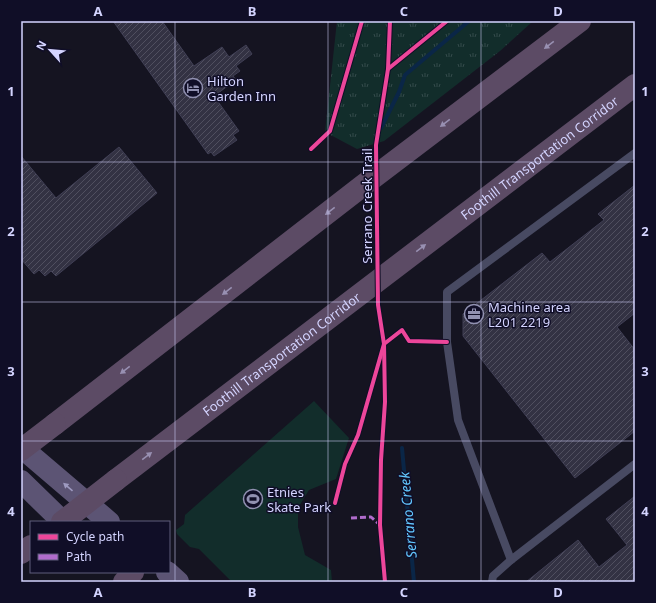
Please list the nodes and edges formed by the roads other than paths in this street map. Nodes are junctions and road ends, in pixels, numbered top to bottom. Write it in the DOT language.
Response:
graph roads {
  1 [pos="580,21"];
  2 [pos="635,85"];
  3 [pos="635,152"];
  4 [pos="21,447"];
  5 [pos="21,450"];
  6 [pos="635,464"];
  7 [pos="21,481"];
  8 [pos="61,521"];
  9 [pos="63,521"];
  10 [pos="107,521"];
  11 [pos="30,547"];
  12 [pos="21,554"];
  13 [pos="511,560"];
  14 [pos="168,573"];
  15 [pos="178,582"];
  16 [pos="492,582"];
  1 -- 5 [label="highway, one-way, bridge"];
  9 -- 2 [label="highway, Foothill Transportation Corridor, one-way, bridge"];
  3 -- 13 [label="lane"];
  10 -- 4 [label="main road, one-way"];
  6 -- 13 [label="lane"];
  7 -- 8 [label="main road"];
  11 -- 12 [label="highway"];
  13 -- 16 [label="lane"];
  14 -- 15 [label="main road"];
}
